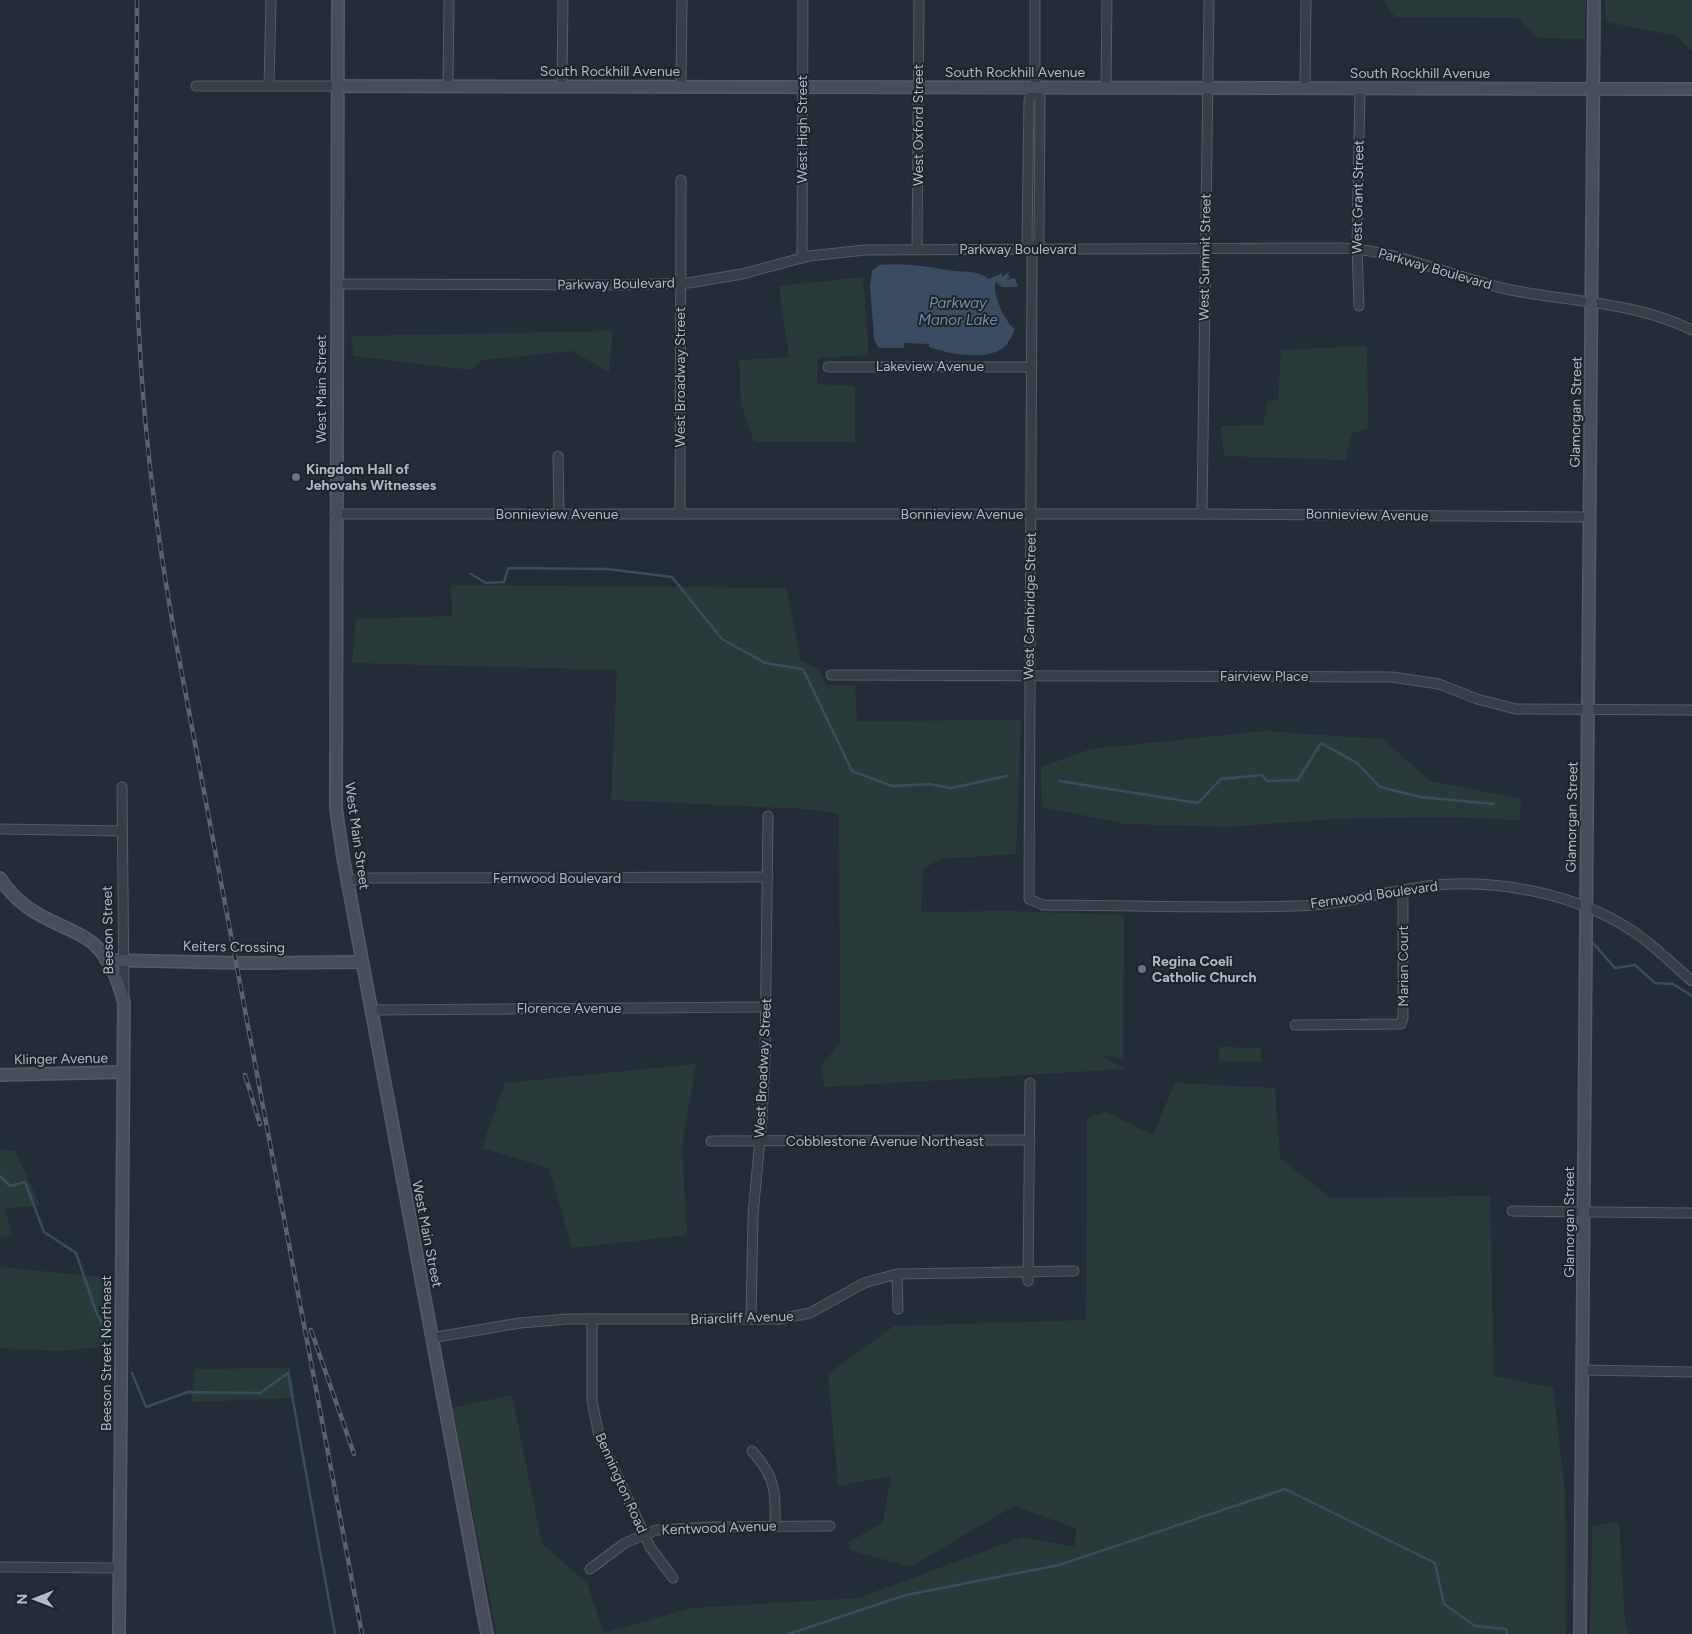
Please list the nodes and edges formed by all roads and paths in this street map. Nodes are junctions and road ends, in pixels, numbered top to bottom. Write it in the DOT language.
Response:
graph roads {
  1 [pos="271,0"];
  2 [pos="338,0"];
  3 [pos="449,0"];
  4 [pos="563,0"];
  5 [pos="682,0"];
  6 [pos="803,0"];
  7 [pos="919,0"];
  8 [pos="1035,0"];
  9 [pos="1107,0"];
  10 [pos="1209,0"];
  11 [pos="1306,0"];
  12 [pos="1594,0"];
  13 [pos="196,86"];
  14 [pos="269,86"];
  15 [pos="337,86"];
  16 [pos="448,86"];
  17 [pos="562,86"];
  18 [pos="681,86"];
  19 [pos="802,87"];
  20 [pos="918,87"];
  21 [pos="1035,87"];
  22 [pos="1106,87"];
  23 [pos="1208,87"];
  24 [pos="1305,88"];
  25 [pos="1360,88"];
  26 [pos="1593,88"];
  27 [pos="1692,89"];
  28 [pos="681,180"];
  29 [pos="1206,247"];
  30 [pos="1357,248"];
  31 [pos="917,249"];
  32 [pos="1032,250"];
  33 [pos="802,258"];
  34 [pos="680,283"];
  35 [pos="336,284"];
  36 [pos="1593,302"];
  37 [pos="1359,306"];
  38 [pos="1692,330"];
  39 [pos="828,367"];
  40 [pos="1032,367"];
  41 [pos="558,456"];
  42 [pos="335,514"];
  43 [pos="559,514"];
  44 [pos="680,514"];
  45 [pos="1031,514"];
  46 [pos="1202,514"];
  47 [pos="1590,517"];
  48 [pos="831,675"];
  49 [pos="1030,676"];
  50 [pos="1589,710"];
  51 [pos="1692,710"];
  52 [pos="122,787"];
  53 [pos="768,816"];
  54 [pos="0,829"];
  55 [pos="122,831"];
  56 [pos="768,877"];
  57 [pos="0,878"];
  58 [pos="347,881"];
  59 [pos="1403,890"];
  60 [pos="1030,901"];
  61 [pos="1586,908"];
  62 [pos="106,960"];
  63 [pos="124,960"];
  64 [pos="362,962"];
  65 [pos="1692,981"];
  66 [pos="124,1002"];
  67 [pos="766,1007"];
  68 [pos="372,1010"];
  69 [pos="1295,1025"];
  70 [pos="123,1072"];
  71 [pos="0,1075"];
  72 [pos="1030,1083"];
  73 [pos="1030,1140"];
  74 [pos="711,1141"];
  75 [pos="760,1141"];
  76 [pos="1512,1211"];
  77 [pos="1584,1212"];
  78 [pos="1692,1213"];
  79 [pos="1074,1271"];
  80 [pos="897,1274"];
  81 [pos="1028,1277"];
  82 [pos="898,1309"];
  83 [pos="592,1319"];
  84 [pos="751,1319"];
  85 [pos="432,1338"];
  86 [pos="1582,1370"];
  87 [pos="1692,1372"];
  88 [pos="752,1451"];
  89 [pos="775,1526"];
  90 [pos="830,1526"];
  91 [pos="643,1534"];
  92 [pos="0,1567"];
  93 [pos="120,1568"];
  94 [pos="590,1569"];
  95 [pos="673,1578"];
  96 [pos="120,1634"];
  97 [pos="487,1634"];
  98 [pos="1580,1634"];
  1 -- 14 [label="street"];
  2 -- 15 [label="street, West Main Street"];
  3 -- 16 [label="street"];
  4 -- 17 [label="street"];
  5 -- 18 [label="street"];
  6 -- 19 [label="street, West High Street"];
  7 -- 20 [label="street, West Oxford Street"];
  8 -- 21 [label="street, West Cambridge Street"];
  9 -- 22 [label="street"];
  10 -- 23 [label="street, West Summit Street"];
  11 -- 24 [label="street"];
  12 -- 26 [label="street, Glamorgan Street"];
  13 -- 14 [label="street"];
  14 -- 15 [label="street"];
  15 -- 16 [label="street, South Rockhill Avenue"];
  15 -- 35 [label="street, West Main Street"];
  16 -- 17 [label="street, South Rockhill Avenue"];
  17 -- 18 [label="street, South Rockhill Avenue"];
  18 -- 19 [label="street, South Rockhill Avenue"];
  19 -- 20 [label="street, South Rockhill Avenue"];
  19 -- 33 [label="street, West High Street"];
  20 -- 21 [label="street, South Rockhill Avenue"];
  20 -- 31 [label="street, West Oxford Street"];
  21 -- 22 [label="street, South Rockhill Avenue"];
  21 -- 32 [label="street, West Cambridge Street"];
  22 -- 23 [label="street, South Rockhill Avenue"];
  23 -- 24 [label="street, South Rockhill Avenue"];
  23 -- 29 [label="street, West Summit Street"];
  24 -- 25 [label="street, South Rockhill Avenue"];
  25 -- 26 [label="street, South Rockhill Avenue"];
  25 -- 30 [label="street, West Grant Street"];
  26 -- 27 [label="street, South Rockhill Avenue"];
  26 -- 36 [label="street, Glamorgan Street"];
  28 -- 34 [label="street, West Broadway Street"];
  29 -- 30 [label="street, Parkway Boulevard"];
  29 -- 32 [label="street, Parkway Boulevard"];
  29 -- 46 [label="street, West Summit Street"];
  30 -- 36 [label="street, Parkway Boulevard"];
  30 -- 37 [label="street, West Grant Street"];
  31 -- 32 [label="street, Parkway Boulevard"];
  31 -- 33 [label="street, Parkway Boulevard"];
  32 -- 40 [label="street, West Cambridge Street"];
  33 -- 34 [label="street, Parkway Boulevard"];
  34 -- 35 [label="street, Parkway Boulevard"];
  34 -- 44 [label="street, West Broadway Street"];
  35 -- 42 [label="street, West Main Street"];
  36 -- 38 [label="street, Parkway Boulevard"];
  36 -- 47 [label="street, Glamorgan Street"];
  39 -- 40 [label="street, Lakeview Avenue"];
  40 -- 45 [label="street, West Cambridge Street"];
  41 -- 43 [label="street"];
  42 -- 43 [label="street, Bonnieview Avenue"];
  42 -- 58 [label="street, West Main Street"];
  43 -- 44 [label="street, Bonnieview Avenue"];
  44 -- 45 [label="street, Bonnieview Avenue"];
  45 -- 46 [label="street, Bonnieview Avenue"];
  45 -- 49 [label="street, West Cambridge Street"];
  46 -- 47 [label="street, Bonnieview Avenue"];
  47 -- 50 [label="street, Glamorgan Street"];
  48 -- 49 [label="street, Fairview Place"];
  49 -- 50 [label="street, Fairview Place"];
  49 -- 60 [label="street, West Cambridge Street"];
  50 -- 51 [label="street, Fairview Place"];
  50 -- 61 [label="street, Glamorgan Street"];
  52 -- 55 [label="street, Beeson Street"];
  53 -- 56 [label="street, West Broadway Street"];
  54 -- 55 [label="street"];
  55 -- 63 [label="street, Beeson Street"];
  56 -- 58 [label="street, Fernwood Boulevard"];
  56 -- 67 [label="street, West Broadway Street"];
  57 -- 62 [label="street"];
  58 -- 64 [label="street, West Main Street"];
  59 -- 60 [label="street, Fernwood Boulevard"];
  59 -- 61 [label="street, Fernwood Boulevard"];
  59 -- 69 [label="street, Marian Court"];
  61 -- 65 [label="street, Fernwood Boulevard"];
  61 -- 77 [label="street, Glamorgan Street"];
  62 -- 63 [label="street, Keiters Crossing"];
  62 -- 66 [label="street"];
  63 -- 64 [label="street, Keiters Crossing"];
  63 -- 66 [label="street, Beeson Street"];
  64 -- 68 [label="street, West Main Street"];
  66 -- 70 [label="street, Beeson Street"];
  67 -- 68 [label="street, Florence Avenue"];
  67 -- 75 [label="street, West Broadway Street"];
  68 -- 85 [label="street, West Main Street"];
  70 -- 71 [label="street, Klinger Avenue"];
  70 -- 93 [label="street, Beeson Street Northeast"];
  72 -- 73 [label="street"];
  73 -- 75 [label="street, Cobblestone Avenue Northeast"];
  73 -- 81 [label="street"];
  74 -- 75 [label="street, Cobblestone Avenue Northeast"];
  75 -- 84 [label="street, West Broadway Street"];
  76 -- 77 [label="street"];
  77 -- 78 [label="street"];
  77 -- 86 [label="street, Glamorgan Street"];
  79 -- 81 [label="street, Briarcliff Avenue"];
  80 -- 81 [label="street, Briarcliff Avenue"];
  80 -- 82 [label="street"];
  80 -- 84 [label="street, Briarcliff Avenue"];
  83 -- 84 [label="street, Briarcliff Avenue"];
  83 -- 85 [label="street, Briarcliff Avenue"];
  83 -- 91 [label="street, Bennington Road"];
  85 -- 97 [label="street, West Main Street"];
  86 -- 87 [label="street"];
  86 -- 98 [label="street, Glamorgan Street"];
  88 -- 89 [label="street"];
  89 -- 90 [label="street, Kentwood Avenue"];
  89 -- 91 [label="street, Kentwood Avenue"];
  91 -- 94 [label="street, Kentwood Avenue"];
  91 -- 95 [label="street, Bennington Road"];
  92 -- 93 [label="street"];
  93 -- 96 [label="street, Beeson Street Northeast"];
}
